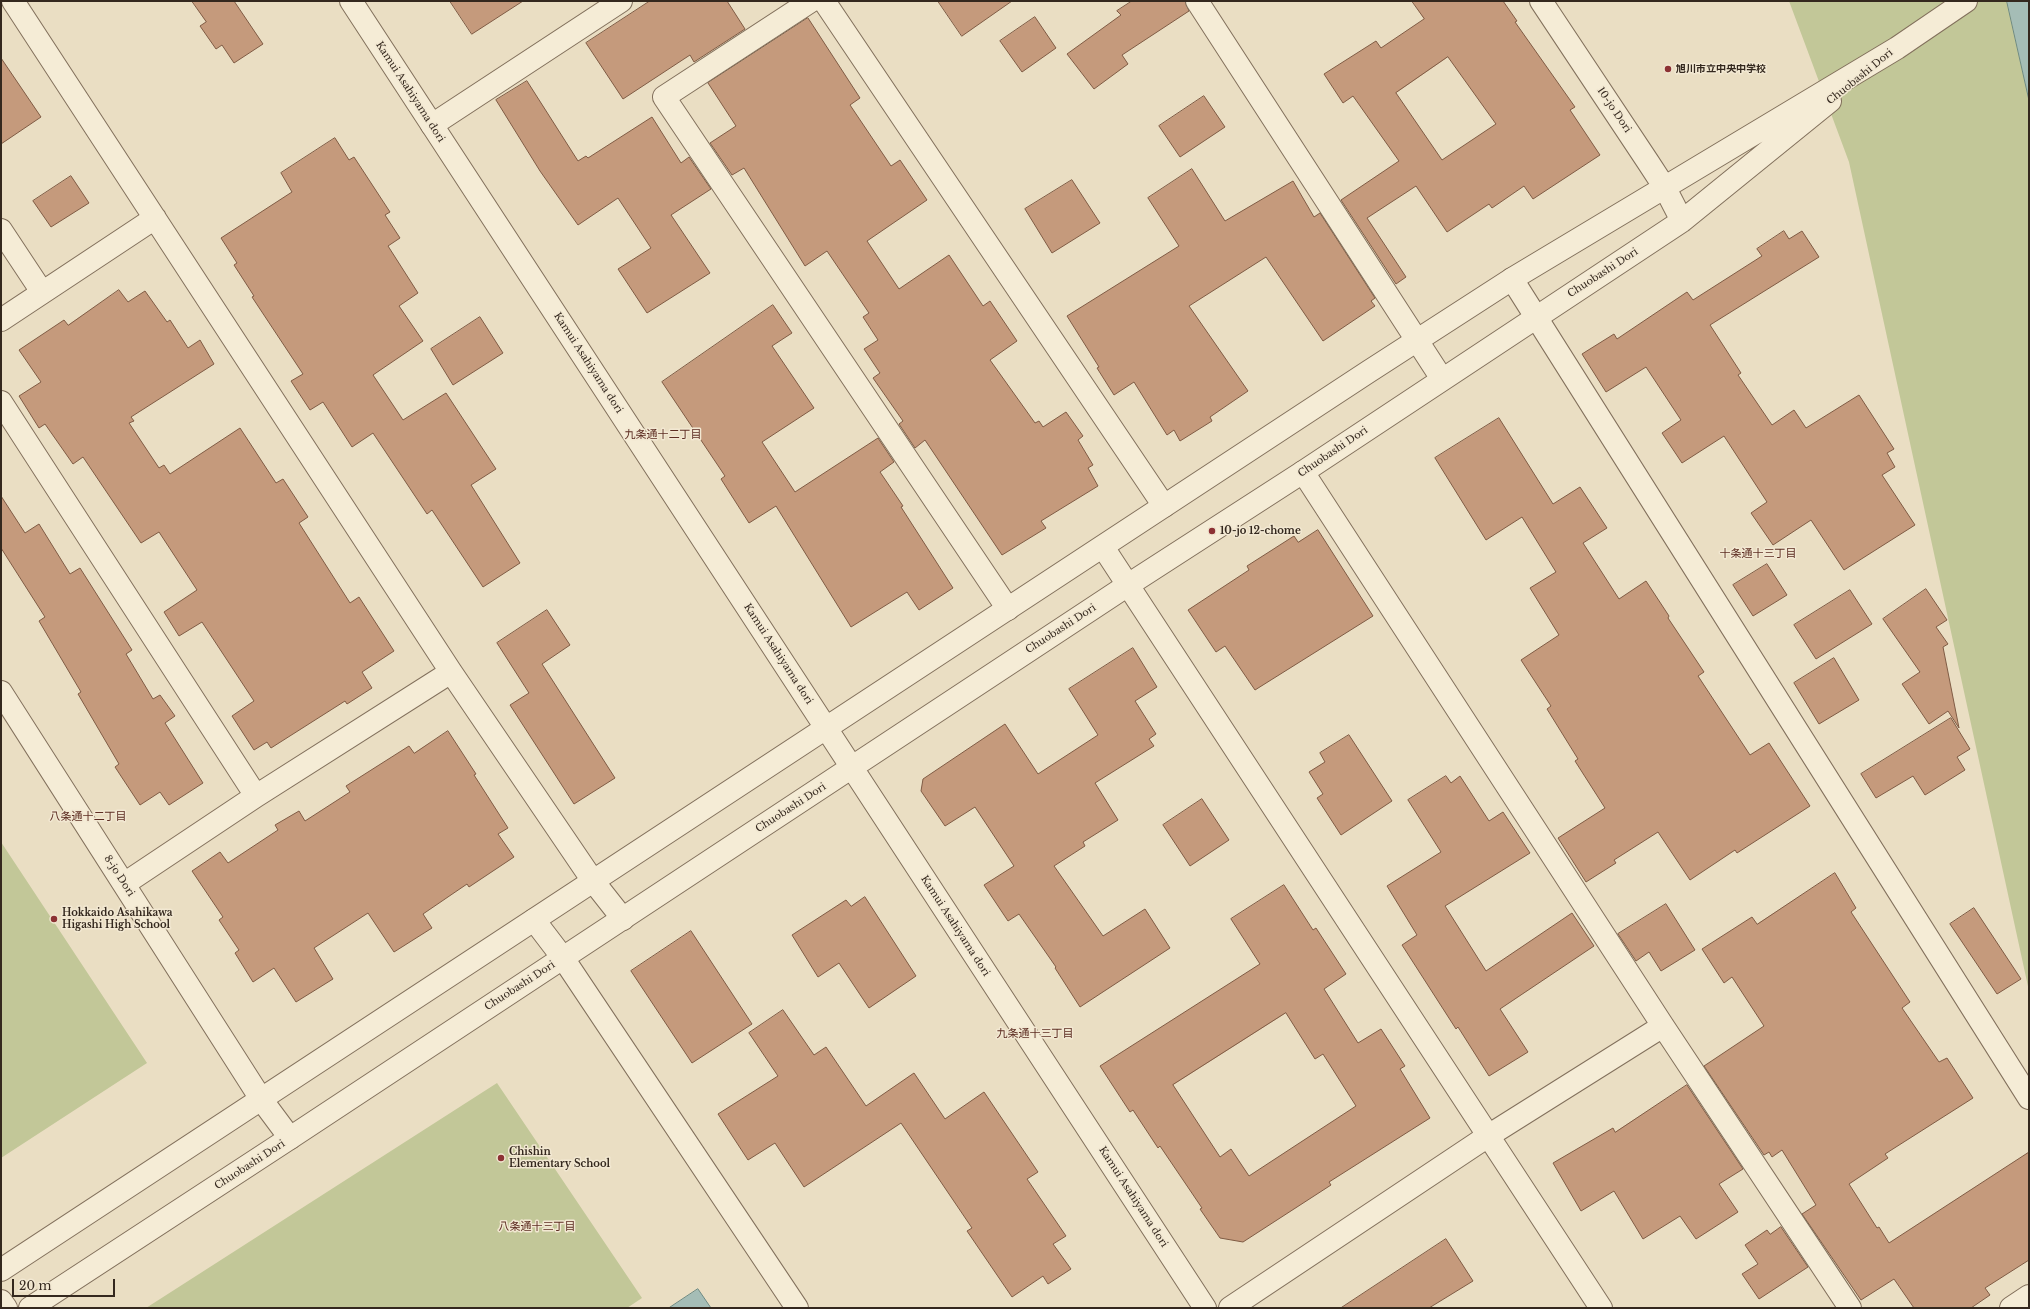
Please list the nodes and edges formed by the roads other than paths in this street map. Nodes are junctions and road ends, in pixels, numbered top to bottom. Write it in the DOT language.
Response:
graph roads {
  1 [pos="13,1"];
  2 [pos="351,1"];
  3 [pos="621,1"];
  4 [pos="811,1"];
  5 [pos="824,1"];
  6 [pos="1197,1"];
  7 [pos="1541,1"];
  8 [pos="1966,1"];
  9 [pos="1897,48"];
  10 [pos="432,125"];
  11 [pos="1665,188"];
  12 [pos="156,218"];
  13 [pos="1682,221"];
  14 [pos="1,230"];
  15 [pos="1512,280"];
  16 [pos="42,292"];
  17 [pos="1537,316"];
  18 [pos="1,320"];
  19 [pos="1416,342"];
  20 [pos="1442,379"];
  21 [pos="1,402"];
  22 [pos="1303,472"];
  23 [pos="1164,506"];
  24 [pos="1103,547"];
  25 [pos="1128,585"];
  26 [pos="1008,609"];
  27 [pos="451,672"];
  28 [pos="1,692"];
  29 [pos="826,728"];
  30 [pos="852,768"];
  31 [pos="256,796"];
  32 [pos="593,881"];
  33 [pos="124,884"];
  34 [pos="623,919"];
  35 [pos="534,920"];
  36 [pos="563,958"];
  37 [pos="1663,1026"];
  38 [pos="2029,1098"];
  39 [pos="261,1099"];
  40 [pos="1488,1136"];
  41 [pos="290,1138"];
  42 [pos="1,1270"];
  43 [pos="2029,1296"];
  44 [pos="1,1301"];
  45 [pos="6,1308"];
  46 [pos="30,1308"];
  47 [pos="797,1308"];
  48 [pos="1206,1308"];
  49 [pos="1230,1308"];
  50 [pos="1601,1308"];
  51 [pos="1850,1308"];
  52 [pos="2012,1308"];
  1 -- 12 [label="street"];
  2 -- 10 [label="street, Kamui Asahiyama dori"];
  3 -- 10 [label="street"];
  4 -- 26 [label="street"];
  5 -- 23 [label="street"];
  6 -- 19 [label="street"];
  7 -- 11 [label="street, 10-jo Dori"];
  8 -- 9 [label="street"];
  9 -- 11 [label="street, Chuobashi Dori"];
  9 -- 13 [label="street, Chuobashi Dori"];
  10 -- 29 [label="street, Kamui Asahiyama dori"];
  11 -- 13 [label="street, 10-jo Dori"];
  11 -- 15 [label="street, Chuobashi Dori"];
  12 -- 16 [label="street"];
  12 -- 27 [label="street"];
  13 -- 17 [label="street, Chuobashi Dori"];
  14 -- 16 [label="street"];
  15 -- 17 [label="street"];
  15 -- 19 [label="street, Chuobashi Dori"];
  16 -- 18 [label="street"];
  17 -- 20 [label="street, Chuobashi Dori"];
  17 -- 38 [label="street"];
  19 -- 20 [label="street"];
  19 -- 23 [label="street, Chuobashi Dori"];
  20 -- 22 [label="street, Chuobashi Dori"];
  21 -- 31 [label="street"];
  22 -- 25 [label="street, Chuobashi Dori"];
  22 -- 37 [label="street"];
  23 -- 24 [label="street, Chuobashi Dori"];
  24 -- 25 [label="street"];
  24 -- 26 [label="street, Chuobashi Dori"];
  25 -- 30 [label="street, Chuobashi Dori"];
  25 -- 40 [label="street"];
  26 -- 29 [label="street, Chuobashi Dori"];
  27 -- 31 [label="street"];
  27 -- 32 [label="street"];
  28 -- 33 [label="street, 8-jo Dori"];
  29 -- 30 [label="street, Kamui Asahiyama dori"];
  29 -- 32 [label="street, Chuobashi Dori"];
  30 -- 34 [label="street, Chuobashi Dori"];
  30 -- 48 [label="street, Kamui Asahiyama dori"];
  31 -- 33 [label="street"];
  32 -- 34 [label="street"];
  32 -- 35 [label="street, Chuobashi Dori"];
  33 -- 39 [label="street, 8-jo Dori"];
  34 -- 36 [label="street, Chuobashi Dori"];
  35 -- 36 [label="street"];
  35 -- 39 [label="street, Chuobashi Dori"];
  36 -- 41 [label="street, Chuobashi Dori"];
  36 -- 47 [label="street"];
  37 -- 40 [label="street"];
  37 -- 51 [label="street"];
  39 -- 41 [label="street, 8-jo Dori"];
  39 -- 42 [label="street, Chuobashi Dori"];
  40 -- 49 [label="street"];
  40 -- 50 [label="street"];
  41 -- 46 [label="street, Chuobashi Dori"];
  43 -- 52 [label="street"];
  44 -- 45 [label="street"];
}
